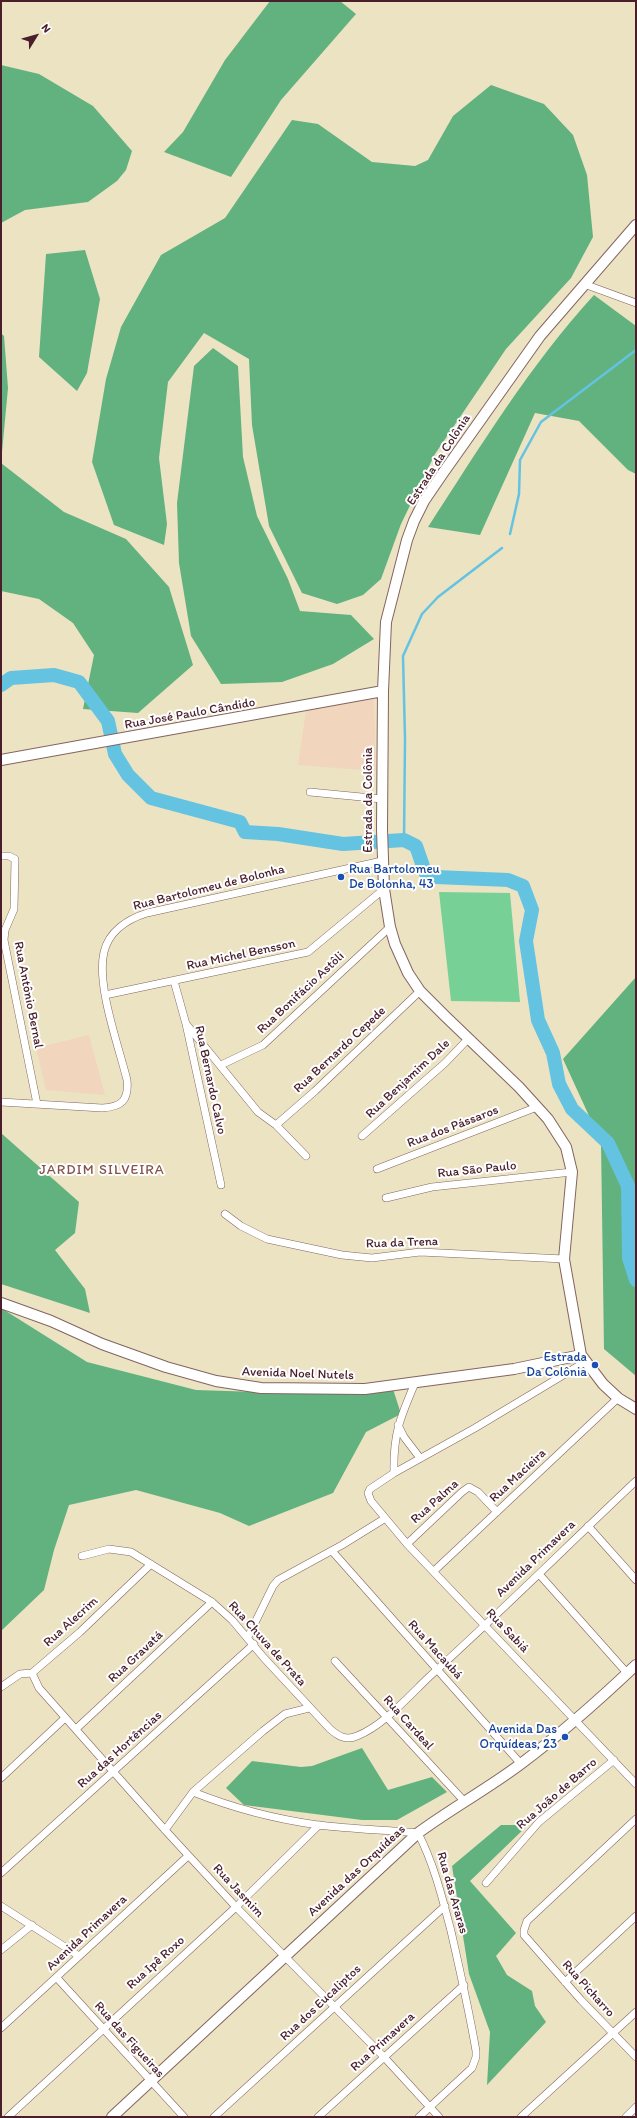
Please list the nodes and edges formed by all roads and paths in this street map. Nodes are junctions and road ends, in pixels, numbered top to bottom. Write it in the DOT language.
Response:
graph roads {
  1 [pos="636,225"];
  2 [pos="584,284"];
  3 [pos="636,303"];
  4 [pos="383,691"];
  5 [pos="1,760"];
  6 [pos="310,792"];
  7 [pos="382,798"];
  8 [pos="1,856"];
  9 [pos="382,861"];
  10 [pos="384,889"];
  11 [pos="390,927"];
  12 [pos="174,981"];
  13 [pos="420,991"];
  14 [pos="105,995"];
  15 [pos="186,1024"];
  16 [pos="469,1038"];
  17 [pos="221,1065"];
  18 [pos="1,1102"];
  19 [pos="36,1104"];
  20 [pos="537,1107"];
  21 [pos="276,1125"];
  22 [pos="362,1136"];
  23 [pos="306,1156"];
  24 [pos="377,1169"];
  25 [pos="572,1172"];
  26 [pos="221,1185"];
  27 [pos="386,1198"];
  28 [pos="225,1214"];
  29 [pos="564,1259"];
  30 [pos="1,1302"];
  31 [pos="583,1358"];
  32 [pos="415,1383"];
  33 [pos="618,1398"];
  34 [pos="636,1409"];
  35 [pos="398,1425"];
  36 [pos="420,1458"];
  37 [pos="394,1473"];
  38 [pos="636,1481"];
  39 [pos="497,1512"];
  40 [pos="384,1518"];
  41 [pos="588,1526"];
  42 [pos="407,1544"];
  43 [pos="332,1551"];
  44 [pos="82,1556"];
  45 [pos="151,1564"];
  46 [pos="434,1571"];
  47 [pos="539,1574"];
  48 [pos="636,1579"];
  49 [pos="212,1602"];
  50 [pos="485,1625"];
  51 [pos="248,1637"];
  52 [pos="254,1644"];
  53 [pos="336,1661"];
  54 [pos="636,1665"];
  55 [pos="437,1670"];
  56 [pos="32,1673"];
  57 [pos="628,1673"];
  58 [pos="1,1688"];
  59 [pos="309,1708"];
  60 [pos="385,1717"];
  61 [pos="65,1718"];
  62 [pos="575,1719"];
  63 [pos="76,1729"];
  64 [pos="363,1734"];
  65 [pos="614,1760"];
  66 [pos="521,1764"];
  67 [pos="113,1771"];
  68 [pos="1,1778"];
  69 [pos="636,1784"];
  70 [pos="193,1792"];
  71 [pos="464,1801"];
  72 [pos="636,1819"];
  73 [pos="319,1825"];
  74 [pos="165,1830"];
  75 [pos="418,1833"];
  76 [pos="188,1856"];
  77 [pos="1,1873"];
  78 [pos="486,1884"];
  79 [pos="1,1906"];
  80 [pos="445,1906"];
  81 [pos="236,1907"];
  82 [pos="636,1916"];
  83 [pos="32,1925"];
  84 [pos="1,1950"];
  85 [pos="80,1956"];
  86 [pos="284,1956"];
  87 [pos="57,1978"];
  88 [pos="565,1982"];
  89 [pos="464,1984"];
  90 [pos="335,2007"];
  91 [pos="636,2012"];
  92 [pos="1,2028"];
  93 [pos="103,2029"];
  94 [pos="613,2034"];
  95 [pos="384,2057"];
  96 [pos="636,2057"];
  97 [pos="151,2081"];
  98 [pos="430,2107"];
  99 [pos="636,2107"];
  100 [pos="8,2117"];
  101 [pos="112,2117"];
  102 [pos="184,2117"];
  103 [pos="214,2117"];
  104 [pos="318,2117"];
  105 [pos="419,2117"];
  106 [pos="439,2117"];
  107 [pos="521,2117"];
  108 [pos="626,2117"];
  1 -- 2 [label="street, Estrada da Colônia"];
  2 -- 3 [label="street"];
  2 -- 4 [label="street, Estrada da Colônia"];
  4 -- 5 [label="street, Rua José Paulo Cândido"];
  4 -- 7 [label="street, Estrada da Colônia"];
  6 -- 7 [label="street"];
  7 -- 9 [label="street, Estrada da Colônia"];
  8 -- 19 [label="street, Rua Antônio Bernal"];
  9 -- 10 [label="street, Estrada da Colônia"];
  9 -- 14 [label="street, Rua Bartolomeu de Bolonha"];
  10 -- 11 [label="street, Estrada da Colônia"];
  10 -- 12 [label="street, Rua Michel Bensson"];
  11 -- 13 [label="street, Estrada da Colônia"];
  11 -- 17 [label="street, Rua Bonifácio Astôli"];
  12 -- 14 [label="street, Rua Michel Bensson"];
  12 -- 15 [label="street, Rua Bernardo Calvo"];
  13 -- 16 [label="street, Estrada da Colônia"];
  13 -- 21 [label="street, Rua Bernardo Cepede"];
  14 -- 19 [label="street, Rua Bartolomeu de Bolonha"];
  15 -- 17 [label="street"];
  15 -- 26 [label="street, Rua Bernardo Calvo"];
  16 -- 20 [label="street, Estrada da Colônia"];
  16 -- 22 [label="street, Rua Benjamim Dale"];
  17 -- 21 [label="street"];
  18 -- 19 [label="street"];
  20 -- 24 [label="street, Rua dos Pássaros"];
  20 -- 25 [label="street, Estrada da Colônia"];
  21 -- 23 [label="street"];
  25 -- 27 [label="street, Rua São Paulo"];
  25 -- 29 [label="street, Estrada da Colônia"];
  28 -- 29 [label="street, Rua da Trena"];
  29 -- 31 [label="street, Estrada da Colônia"];
  30 -- 32 [label="street, Avenida Noel Nutels"];
  31 -- 32 [label="street, Avenida Noel Nutels"];
  31 -- 33 [label="street, Estrada da Colônia"];
  31 -- 36 [label="street"];
  32 -- 35 [label="street"];
  33 -- 34 [label="street, Estrada da Colônia"];
  33 -- 39 [label="street, Rua Macieira"];
  35 -- 36 [label="street"];
  35 -- 37 [label="street"];
  36 -- 37 [label="street"];
  37 -- 40 [label="street, Rua Sabiá"];
  38 -- 41 [label="street, Avenida Primavera"];
  39 -- 42 [label="street, Rua Palma"];
  39 -- 46 [label="street, Rua Macieira"];
  40 -- 42 [label="street, Rua Sabiá"];
  40 -- 43 [label="street"];
  41 -- 47 [label="street, Avenida Primavera"];
  41 -- 48 [label="street"];
  42 -- 46 [label="street, Rua Sabiá"];
  43 -- 51 [label="street"];
  43 -- 55 [label="street, Rua Macaubá"];
  44 -- 45 [label="street, Rua Chuva de Prata"];
  45 -- 49 [label="street, Rua Chuva de Prata"];
  45 -- 56 [label="street, Rua Alecrim"];
  46 -- 50 [label="street, Rua Sabiá"];
  47 -- 50 [label="street, Avenida Primavera"];
  47 -- 57 [label="street"];
  49 -- 51 [label="street, Rua Chuva de Prata"];
  49 -- 63 [label="street, Rua Gravatá"];
  50 -- 55 [label="street, Avenida Primavera"];
  50 -- 62 [label="street, Rua Sabiá"];
  51 -- 52 [label="street, Rua Chuva de Prata"];
  52 -- 59 [label="street, Rua Chuva de Prata"];
  52 -- 67 [label="street, Rua das Hortências"];
  53 -- 60 [label="street, Rua Cardeal"];
  54 -- 57 [label="street, Avenida das Orquídeas"];
  55 -- 60 [label="street, Avenida Primavera"];
  55 -- 66 [label="street, Rua Macaubá"];
  56 -- 58 [label="street, Rua Alecrim"];
  56 -- 61 [label="street, Rua Jasmim"];
  57 -- 62 [label="street, Avenida das Orquídeas"];
  59 -- 64 [label="street, Rua Chuva de Prata"];
  59 -- 70 [label="street"];
  60 -- 64 [label="street, Avenida Primavera"];
  60 -- 71 [label="street, Rua Cardeal"];
  61 -- 63 [label="street, Rua Jasmim"];
  61 -- 68 [label="street"];
  62 -- 65 [label="street, Rua Sabiá"];
  62 -- 66 [label="street, Avenida das Orquídeas"];
  63 -- 67 [label="street, Rua Jasmim"];
  65 -- 69 [label="street, Rua Sabiá"];
  65 -- 78 [label="street, Rua João de Barro"];
  66 -- 71 [label="street, Avenida das Orquídeas"];
  67 -- 74 [label="street, Rua Jasmim"];
  67 -- 77 [label="street, Rua das Hortências"];
  70 -- 73 [label="street"];
  70 -- 74 [label="street"];
  71 -- 75 [label="street, Avenida das Orquídeas"];
  72 -- 88 [label="street, Rua Picharro"];
  73 -- 75 [label="street"];
  73 -- 81 [label="street, Rua Ipê Roxo"];
  74 -- 76 [label="street, Rua Jasmim"];
  75 -- 80 [label="street, Rua das Araras"];
  75 -- 86 [label="street, Avenida das Orquídeas"];
  76 -- 81 [label="street, Rua Jasmim"];
  76 -- 85 [label="street, Avenida Primavera"];
  79 -- 83 [label="street"];
  80 -- 89 [label="street, Rua das Araras"];
  80 -- 90 [label="street, Rua dos Eucaliptos"];
  81 -- 86 [label="street, Rua Jasmim"];
  81 -- 93 [label="street, Rua Ipê Roxo"];
  82 -- 88 [label="street"];
  83 -- 84 [label="street"];
  83 -- 85 [label="street"];
  85 -- 87 [label="street, Avenida Primavera"];
  86 -- 90 [label="street, Rua Jasmim"];
  86 -- 97 [label="street, Avenida das Orquídeas"];
  87 -- 92 [label="street, Avenida Primavera"];
  87 -- 93 [label="street, Rua das Figueiras"];
  88 -- 94 [label="street, Rua Picharro"];
  89 -- 95 [label="street, Rua Primavera"];
  89 -- 98 [label="street, Rua das Araras"];
  90 -- 95 [label="street, Rua Jasmim"];
  90 -- 103 [label="street, Rua dos Eucaliptos"];
  91 -- 94 [label="street"];
  93 -- 97 [label="street, Rua das Figueiras"];
  93 -- 100 [label="street, Rua Ipê Roxo"];
  94 -- 96 [label="street, Rua Picharro"];
  94 -- 107 [label="street"];
  95 -- 98 [label="street, Rua Jasmim"];
  95 -- 104 [label="street, Rua Primavera"];
  97 -- 101 [label="street, Avenida das Orquídeas"];
  97 -- 102 [label="street, Rua das Figueiras"];
  98 -- 105 [label="street, Rua das Araras"];
  98 -- 106 [label="street, Rua Jasmim"];
  99 -- 108 [label="street"];
}
